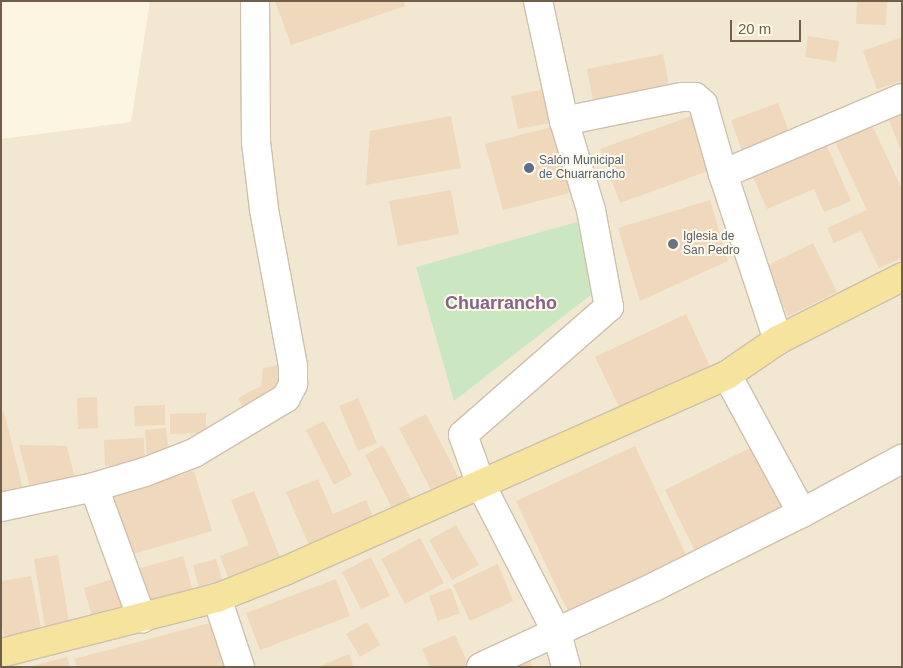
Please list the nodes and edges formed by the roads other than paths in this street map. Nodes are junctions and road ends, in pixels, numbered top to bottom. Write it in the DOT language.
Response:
graph roads {
  1 [pos="255,1"];
  2 [pos="538,1"];
  3 [pos="902,98"];
  4 [pos="564,122"];
  5 [pos="723,174"];
  6 [pos="902,277"];
  7 [pos="778,340"];
  8 [pos="728,374"];
  9 [pos="902,459"];
  10 [pos="481,485"];
  11 [pos="94,487"];
  12 [pos="1,506"];
  13 [pos="802,513"];
  14 [pos="217,598"];
  15 [pos="142,619"];
  16 [pos="557,633"];
  17 [pos="1,653"];
  18 [pos="240,667"];
  19 [pos="481,667"];
  20 [pos="566,667"];
  1 -- 11 [label="street"];
  2 -- 4 [label="street"];
  3 -- 5 [label="street"];
  4 -- 5 [label="street"];
  4 -- 10 [label="street"];
  5 -- 7 [label="street"];
  6 -- 7 [label="main road"];
  7 -- 8 [label="main road"];
  8 -- 10 [label="main road"];
  8 -- 13 [label="street"];
  9 -- 13 [label="street"];
  10 -- 14 [label="main road"];
  10 -- 16 [label="street"];
  11 -- 12 [label="street"];
  11 -- 15 [label="street"];
  13 -- 16 [label="street"];
  14 -- 15 [label="main road"];
  14 -- 18 [label="street"];
  15 -- 17 [label="main road"];
  16 -- 19 [label="street"];
  16 -- 20 [label="street"];
}
